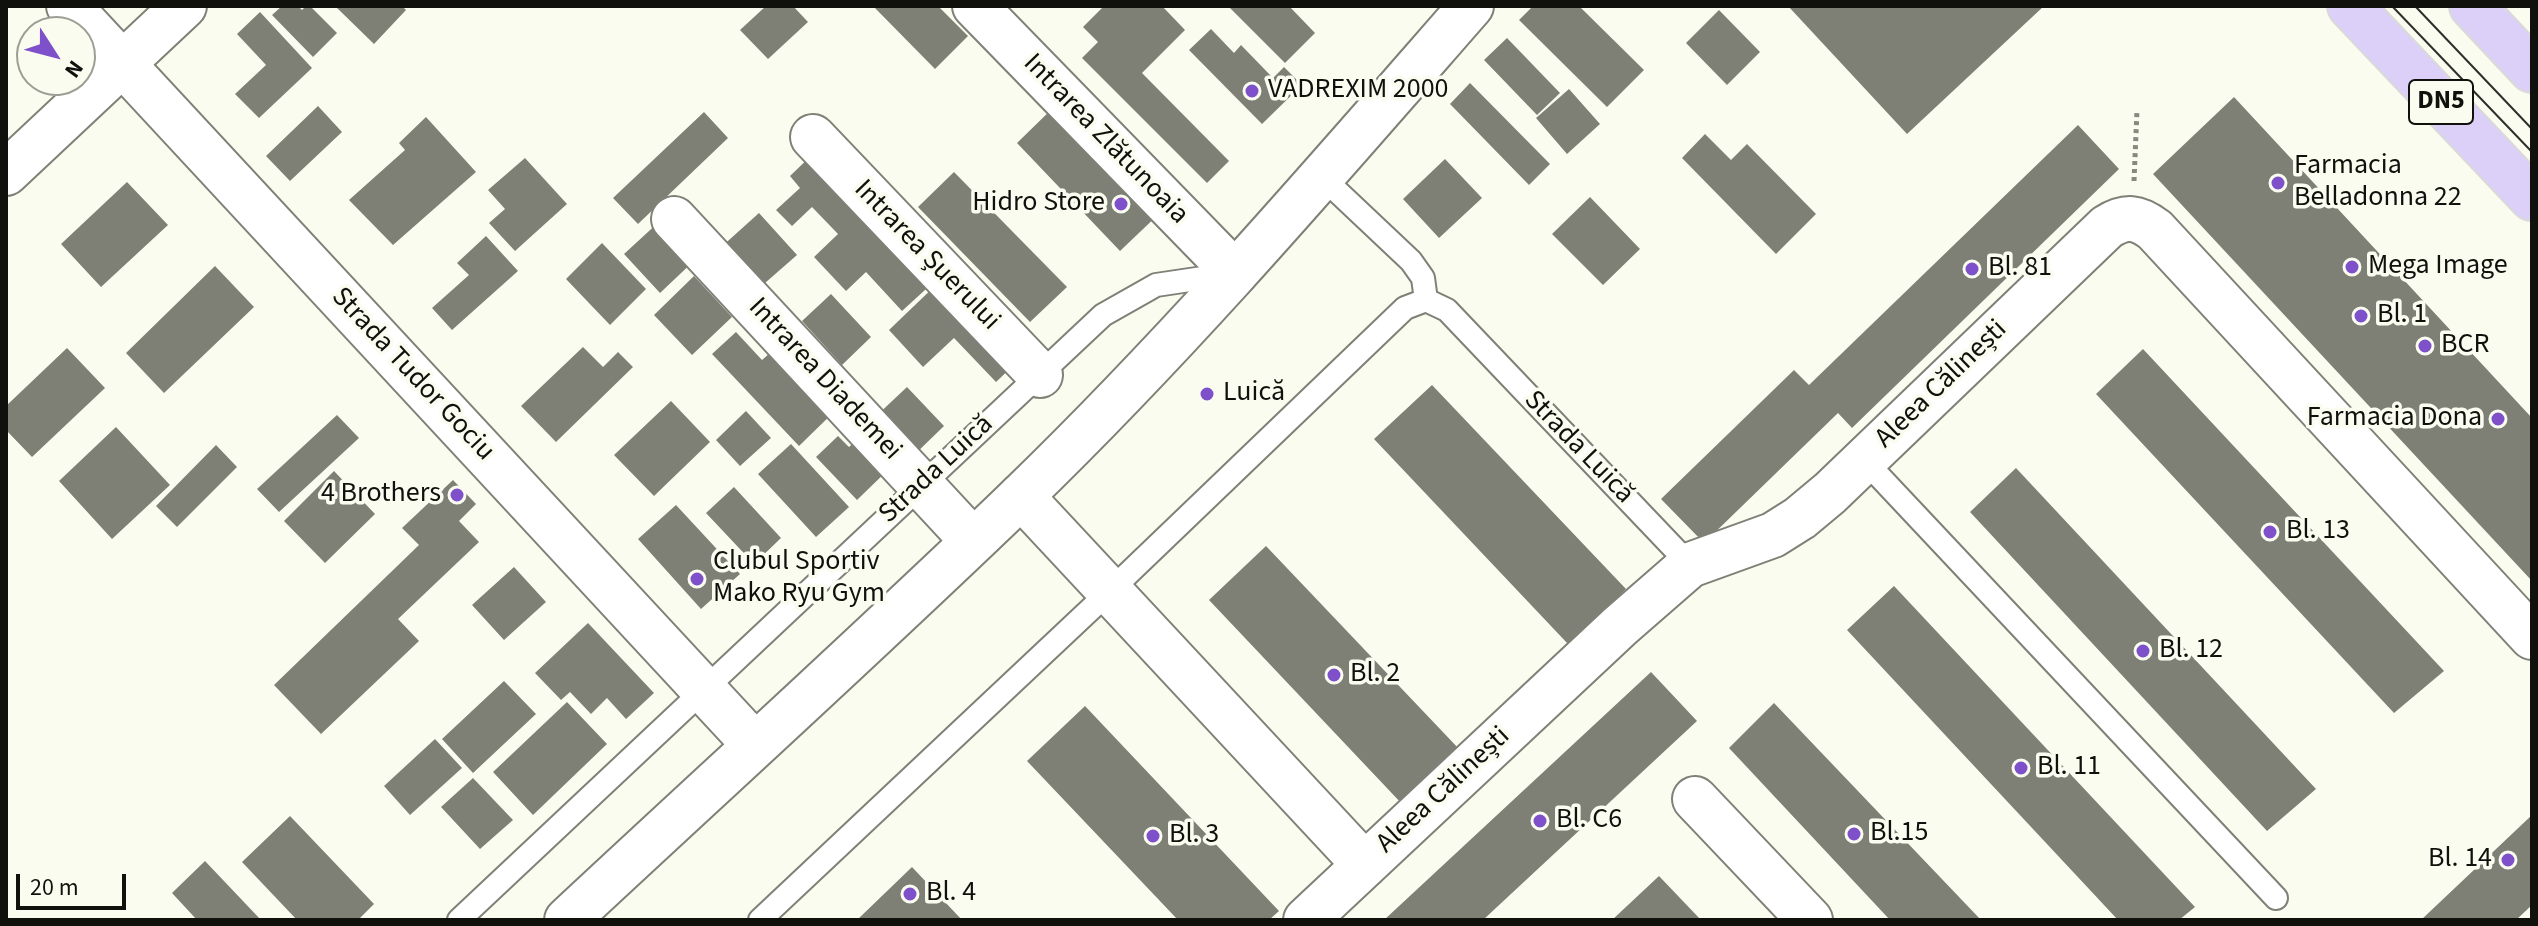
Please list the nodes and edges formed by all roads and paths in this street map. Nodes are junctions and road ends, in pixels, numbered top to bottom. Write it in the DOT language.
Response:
graph roads {
  1 [pos="69,6"];
  2 [pos="184,6"];
  3 [pos="975,6"];
  4 [pos="1471,6"];
  5 [pos="2350,6"];
  6 [pos="2472,6"];
  7 [pos="122,64"];
  8 [pos="2532,70"];
  9 [pos="2137,110"];
  10 [pos="813,137"];
  11 [pos="6,173"];
  12 [pos="1322,177"];
  13 [pos="2532,198"];
  14 [pos="2133,218"];
  15 [pos="674,219"];
  16 [pos="1235,273"];
  17 [pos="1426,300"];
  18 [pos="1040,375"];
  19 [pos="1864,460"];
  20 [pos="921,485"];
  21 [pos="1021,496"];
  22 [pos="973,541"];
  23 [pos="1690,565"];
  24 [pos="1111,590"];
  25 [pos="2532,637"];
  26 [pos="705,691"];
  27 [pos="755,745"];
  28 [pos="1695,799"];
  29 [pos="1365,865"];
  30 [pos="2276,898"];
  31 [pos="768,918"];
  32 [pos="459,920"];
  33 [pos="567,920"];
  34 [pos="1306,920"];
  35 [pos="1810,920"];
  1 -- 7 [label="street, Strada Tudor Gociu"];
  2 -- 7 [label="street"];
  3 -- 16 [label="street, Intrarea Zlătunoaia"];
  4 -- 12 [label="street"];
  5 -- 13 [label="main road, DN5"];
  6 -- 8 [label="main road"];
  7 -- 11 [label="street"];
  7 -- 26 [label="street, Strada Tudor Gociu"];
  9 -- 14 [label="path"];
  10 -- 18 [label="street, Intrarea Șuerului"];
  12 -- 16 [label="street"];
  12 -- 17 [label="lane"];
  14 -- 19 [label="street, Aleea Călinești"];
  14 -- 25 [label="street"];
  15 -- 20 [label="street, Intrarea Diademei"];
  16 -- 18 [label="lane, Strada Luică"];
  16 -- 21 [label="street"];
  17 -- 23 [label="lane, Strada Luică"];
  17 -- 24 [label="lane"];
  18 -- 20 [label="lane, Strada Luică"];
  19 -- 23 [label="street, Aleea Călinești"];
  19 -- 30 [label="lane"];
  20 -- 22 [label="street, Intrarea Diademei"];
  20 -- 26 [label="lane, Strada Luică"];
  21 -- 22 [label="street"];
  21 -- 24 [label="street"];
  22 -- 27 [label="street"];
  23 -- 29 [label="street, Aleea Călinești"];
  24 -- 29 [label="street"];
  24 -- 31 [label="lane"];
  26 -- 27 [label="street, Strada Tudor Gociu"];
  26 -- 32 [label="lane, Strada Luică"];
  27 -- 33 [label="street"];
  28 -- 35 [label="street"];
  29 -- 34 [label="street, Aleea Călinești"];
}
